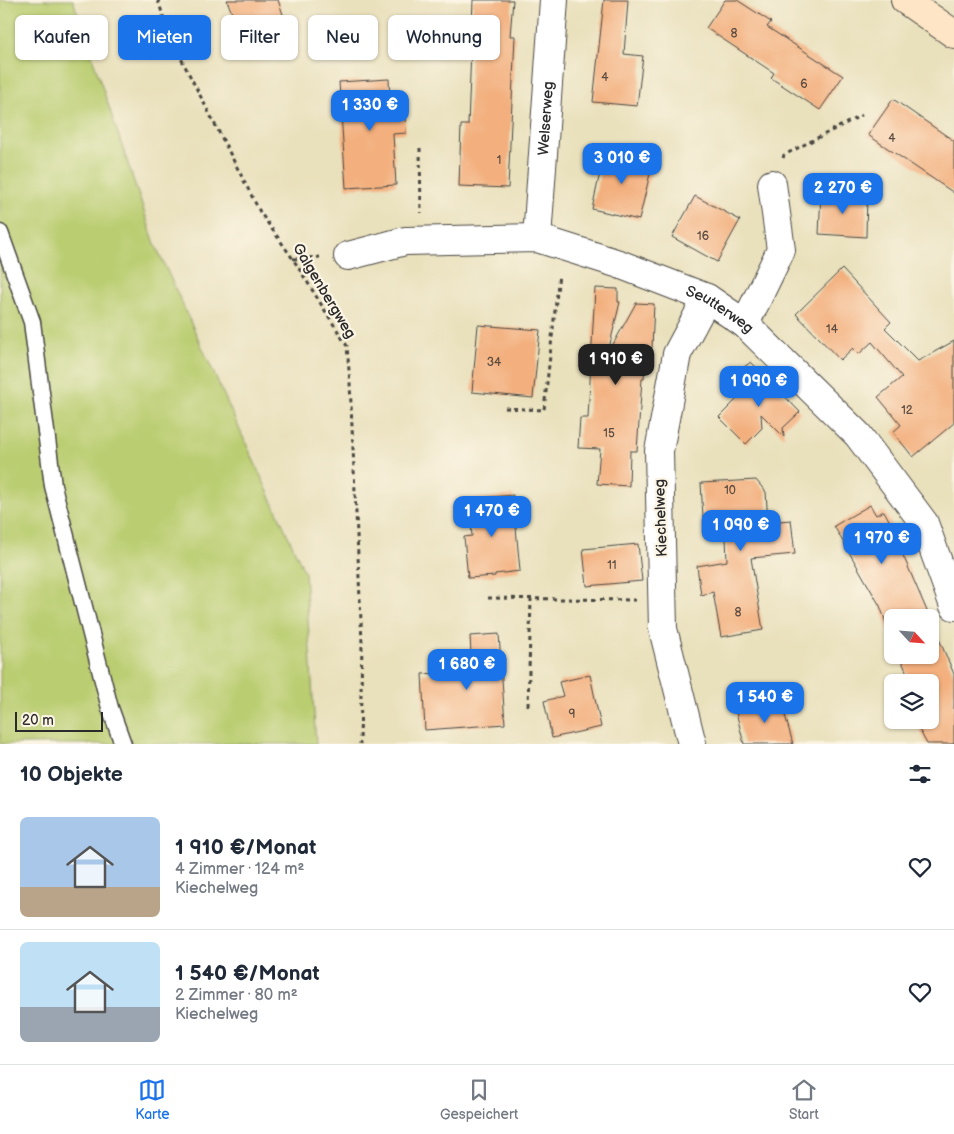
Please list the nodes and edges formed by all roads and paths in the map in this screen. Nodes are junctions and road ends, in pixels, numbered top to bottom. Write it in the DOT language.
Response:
graph roads {
  1 [pos="158,0"];
  2 [pos="554,0"];
  3 [pos="904,0"];
  4 [pos="954,34"];
  5 [pos="862,115"];
  6 [pos="420,148"];
  7 [pos="772,184"];
  8 [pos="0,234"];
  9 [pos="421,241"];
  10 [pos="550,242"];
  11 [pos="348,256"];
  12 [pos="707,298"];
  13 [pos="745,324"];
  14 [pos="505,408"];
  15 [pos="488,598"];
  16 [pos="531,599"];
  17 [pos="663,600"];
  18 [pos="954,606"];
  19 [pos="528,706"];
  20 [pos="122,744"];
  21 [pos="360,744"];
  22 [pos="692,744"];
  1 -- 21 [label="path, Galgenbergweg"];
  2 -- 10 [label="street, Welserweg"];
  3 -- 4 [label="main road"];
  5 -- 7 [label="path"];
  6 -- 9 [label="path"];
  7 -- 13 [label="street"];
  8 -- 20 [label="lane"];
  9 -- 10 [label="street, Seutterweg"];
  9 -- 11 [label="street, Seutterweg"];
  10 -- 12 [label="street, Seutterweg"];
  10 -- 14 [label="path"];
  12 -- 13 [label="street, Seutterweg"];
  12 -- 17 [label="street, Kiechelweg"];
  13 -- 18 [label="street, Seutterweg"];
  15 -- 16 [label="path"];
  16 -- 17 [label="path"];
  16 -- 19 [label="path"];
  17 -- 22 [label="street, Kiechelweg"];
}
